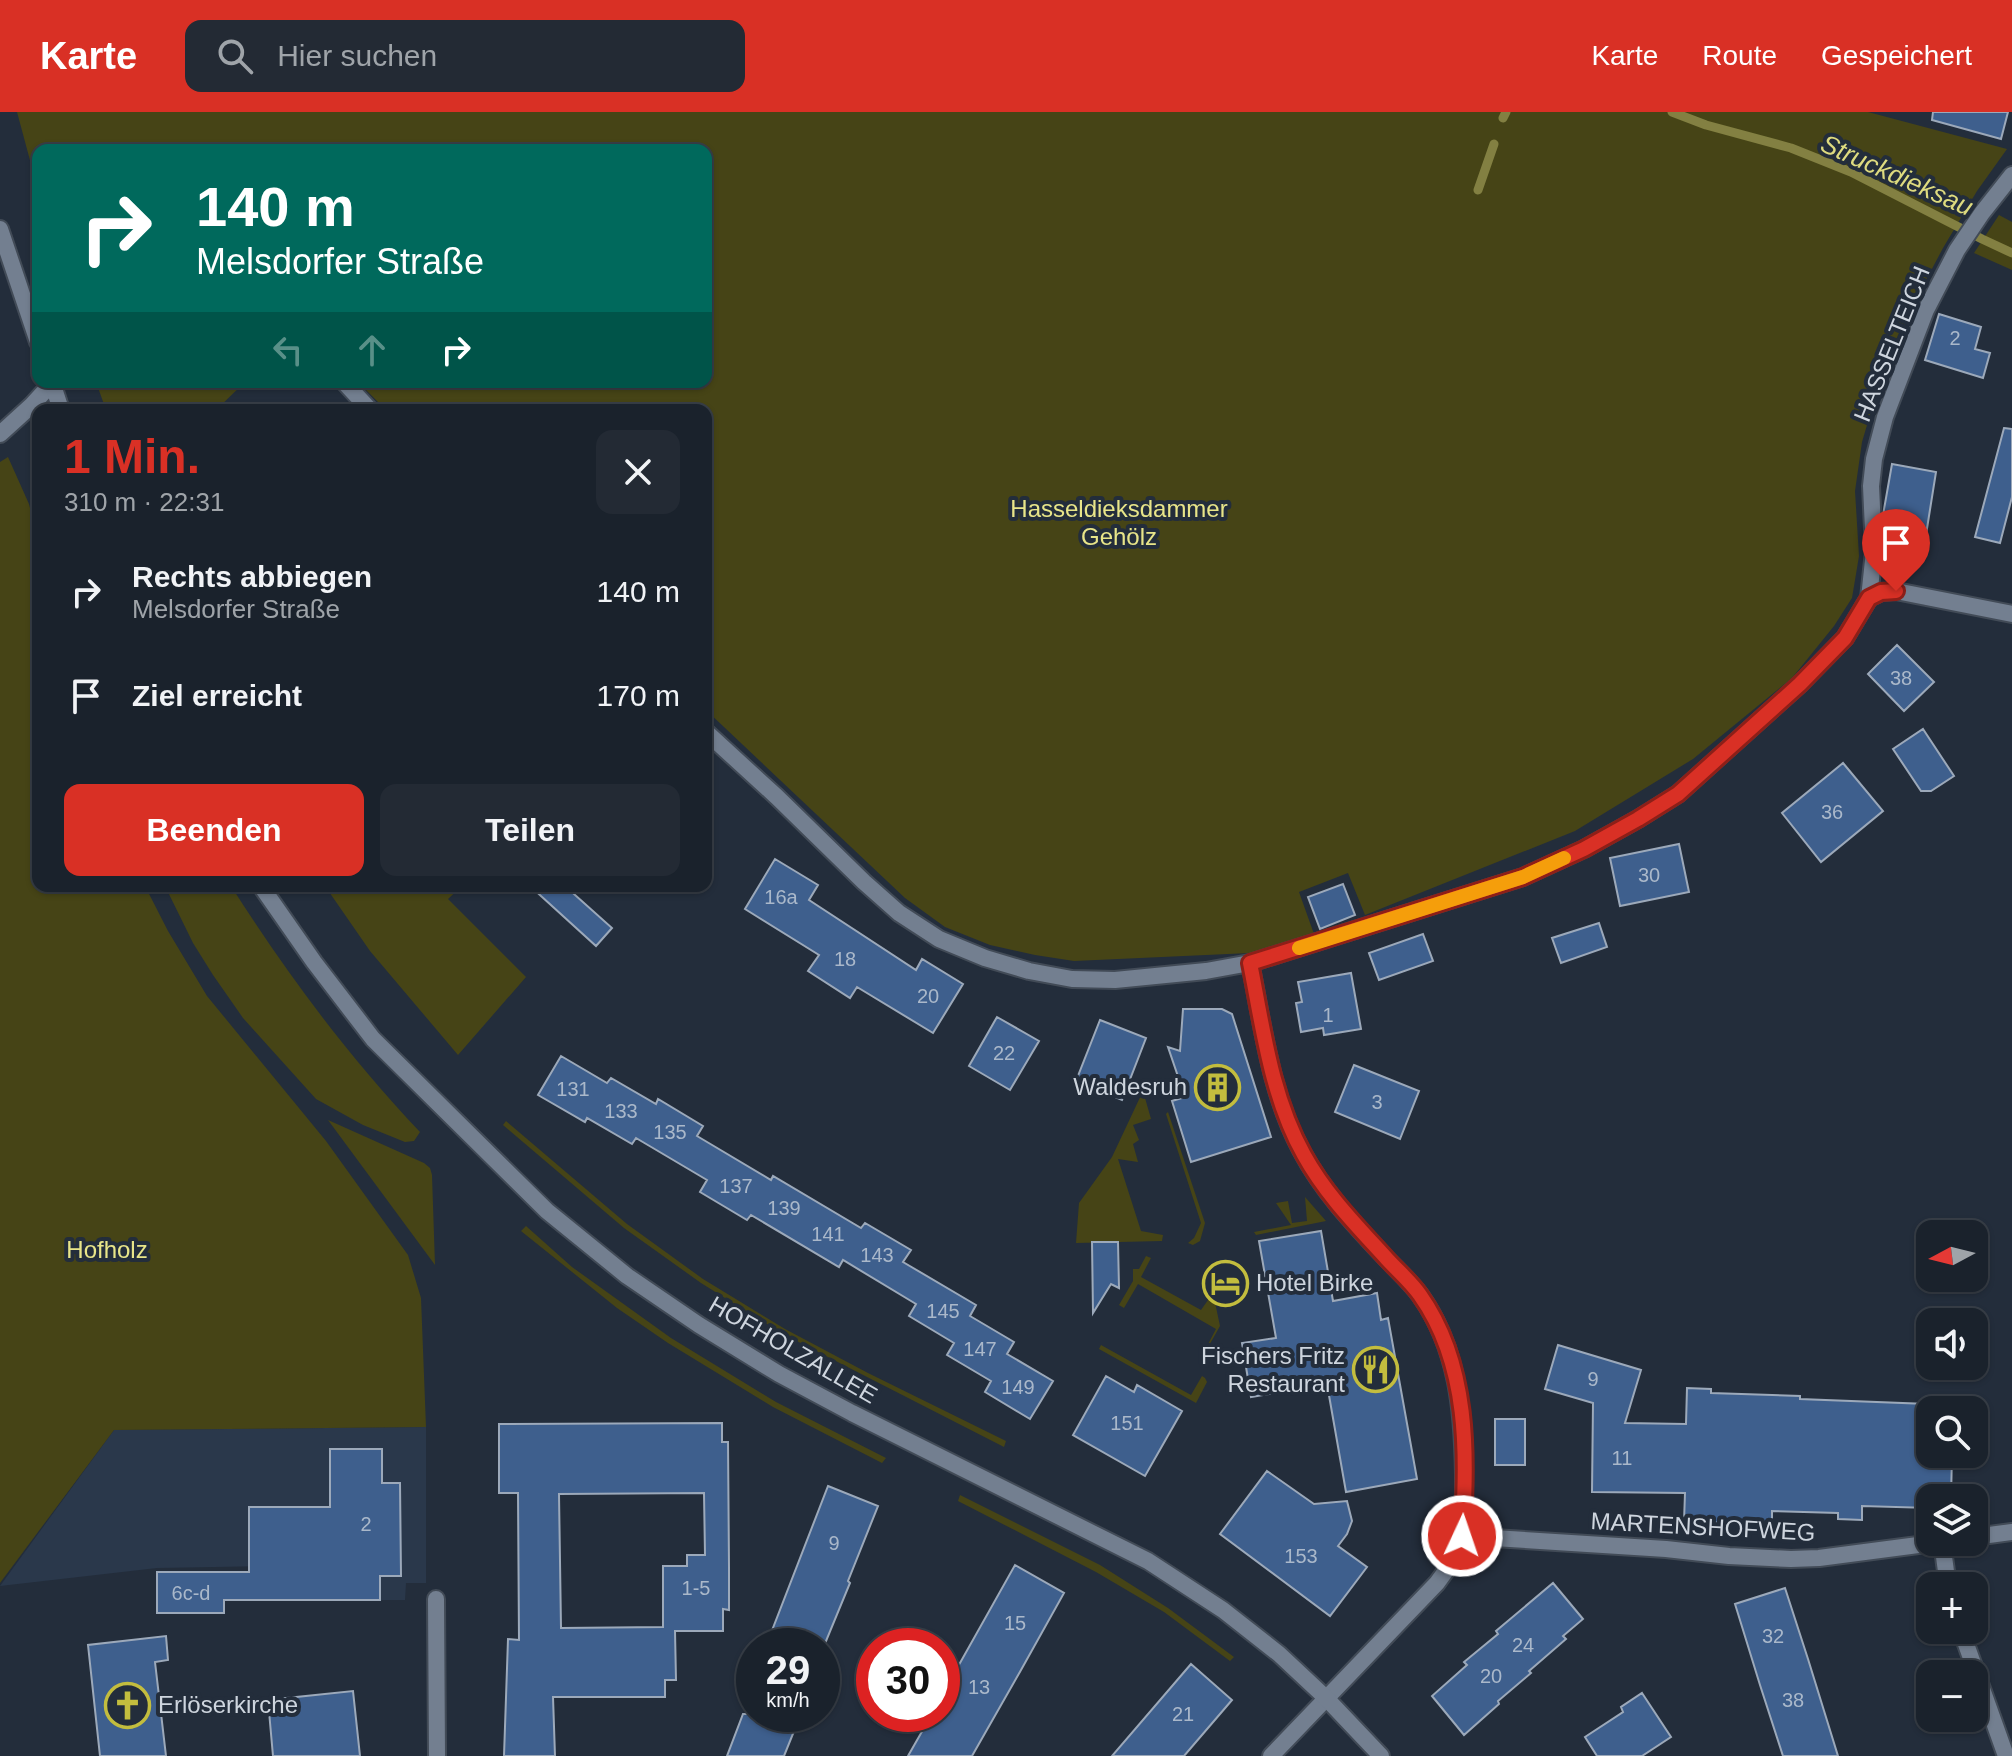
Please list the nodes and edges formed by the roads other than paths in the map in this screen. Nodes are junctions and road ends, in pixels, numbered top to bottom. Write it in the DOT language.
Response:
graph roads {
  1 [pos="2012,175"];
  2 [pos="0,229"];
  3 [pos="32,324"];
  4 [pos="48,388"];
  5 [pos="350,388"];
  6 [pos="33,404"];
  7 [pos="364,404"];
  8 [pos="32,405"];
  9 [pos="0,434"];
  10 [pos="1869,598"];
  11 [pos="2012,614"];
  12 [pos="712,737"];
  13 [pos="265,892"];
  14 [pos="1250,963"];
  15 [pos="2012,1532"];
  16 [pos="1988,1535"];
  17 [pos="1462,1536"];
  18 [pos="1916,1545"];
  19 [pos="436,1599"];
  20 [pos="1966,1644"];
  21 [pos="1326,1698"];
  22 [pos="437,1756"];
  23 [pos="1271,1756"];
  24 [pos="1381,1756"];
  25 [pos="2006,1756"];
  1 -- 10 [label="street, HASSELTEICH"];
  2 -- 3 [label="street"];
  4 -- 6 [label="street"];
  5 -- 7 [label="street"];
  8 -- 9 [label="street"];
  10 -- 11 [label="street"];
  10 -- 14 [label="street"];
  12 -- 14 [label="street"];
  13 -- 21 [label="street, HOFHOLZALLEE"];
  14 -- 17 [label="street"];
  15 -- 16 [label="street"];
  17 -- 18 [label="street, MARTENSHOFWEG"];
  17 -- 21 [label="street"];
  19 -- 22 [label="street"];
  20 -- 25 [label="street"];
  21 -- 23 [label="street"];
  21 -- 24 [label="street, HOFHOLZALLEE"];
}
